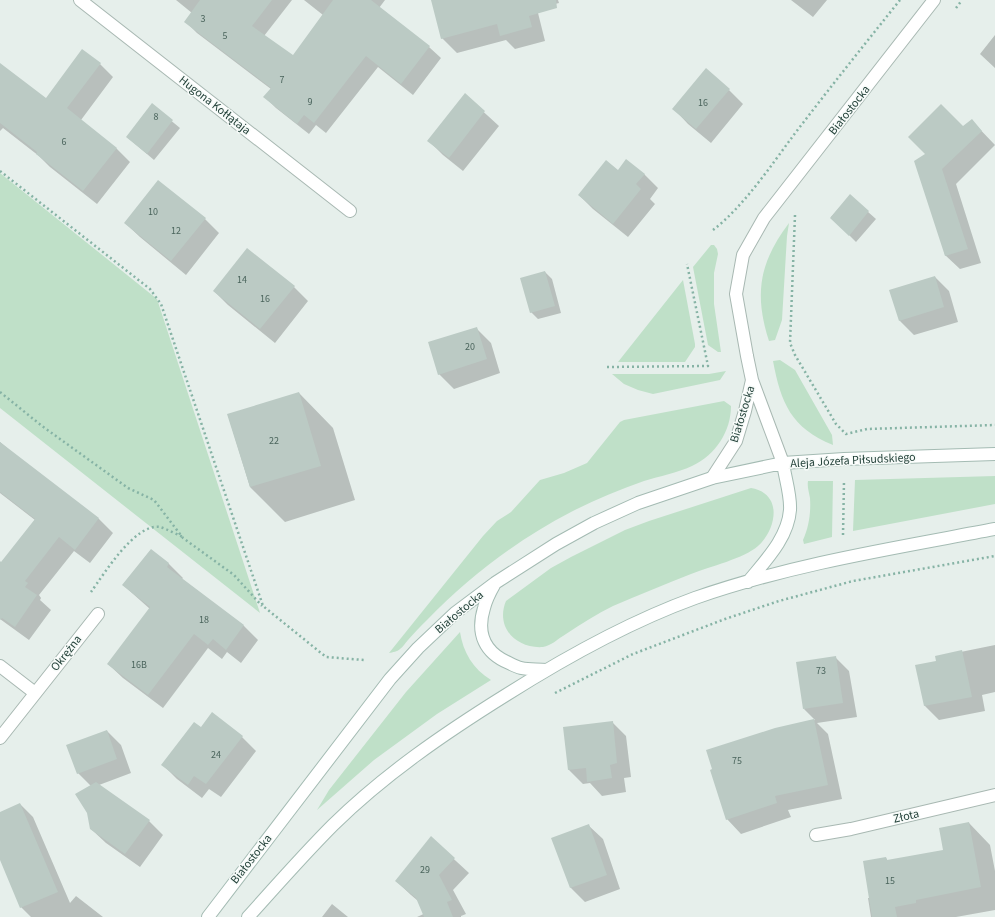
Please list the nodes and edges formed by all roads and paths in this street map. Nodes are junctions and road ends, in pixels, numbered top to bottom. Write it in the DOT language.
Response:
graph roads {
  1 [pos="80,0"];
  2 [pos="900,0"];
  3 [pos="934,0"];
  4 [pos="962,0"];
  5 [pos="953,12"];
  6 [pos="0,171"];
  7 [pos="350,211"];
  8 [pos="795,211"];
  9 [pos="713,230"];
  10 [pos="687,264"];
  11 [pos="607,367"];
  12 [pos="752,380"];
  13 [pos="0,392"];
  14 [pos="995,425"];
  15 [pos="995,454"];
  16 [pos="783,463"];
  17 [pos="712,478"];
  18 [pos="844,478"];
  19 [pos="995,529"];
  20 [pos="843,535"];
  21 [pos="183,538"];
  22 [pos="995,556"];
  23 [pos="748,582"];
  24 [pos="495,583"];
  25 [pos="263,606"];
  26 [pos="98,614"];
  27 [pos="364,660"];
  28 [pos="0,666"];
  29 [pos="546,670"];
  30 [pos="35,693"];
  31 [pos="552,695"];
  32 [pos="0,738"];
  33 [pos="995,795"];
  34 [pos="816,835"];
  35 [pos="208,917"];
  36 [pos="248,917"];
  1 -- 7 [label="main road, Hugona Kołłątaja"];
  2 -- 9 [label="path"];
  3 -- 12 [label="main road, Białostocka"];
  4 -- 5 [label="path"];
  6 -- 25 [label="path"];
  8 -- 14 [label="path"];
  10 -- 11 [label="path"];
  12 -- 16 [label="main road, Białostocka"];
  12 -- 17 [label="main road, Białostocka"];
  13 -- 21 [label="path"];
  15 -- 16 [label="main road, Aleja Józefa Piłsudskiego"];
  16 -- 17 [label="main road, Aleja Józefa Piłsudskiego"];
  16 -- 23 [label="main road, Białostocka"];
  17 -- 24 [label="main road, Białostocka"];
  18 -- 20 [label="path"];
  19 -- 23 [label="main road"];
  21 -- 25 [label="path"];
  21 -- 26 [label="path"];
  22 -- 31 [label="path"];
  23 -- 29 [label="main road"];
  24 -- 29 [label="main road"];
  24 -- 35 [label="main road, Białostocka"];
  25 -- 27 [label="path"];
  26 -- 30 [label="main road, Okrężna"];
  28 -- 30 [label="main road"];
  29 -- 36 [label="main road"];
  30 -- 32 [label="main road, Okrężna"];
  33 -- 34 [label="main road, Złota"];
}
